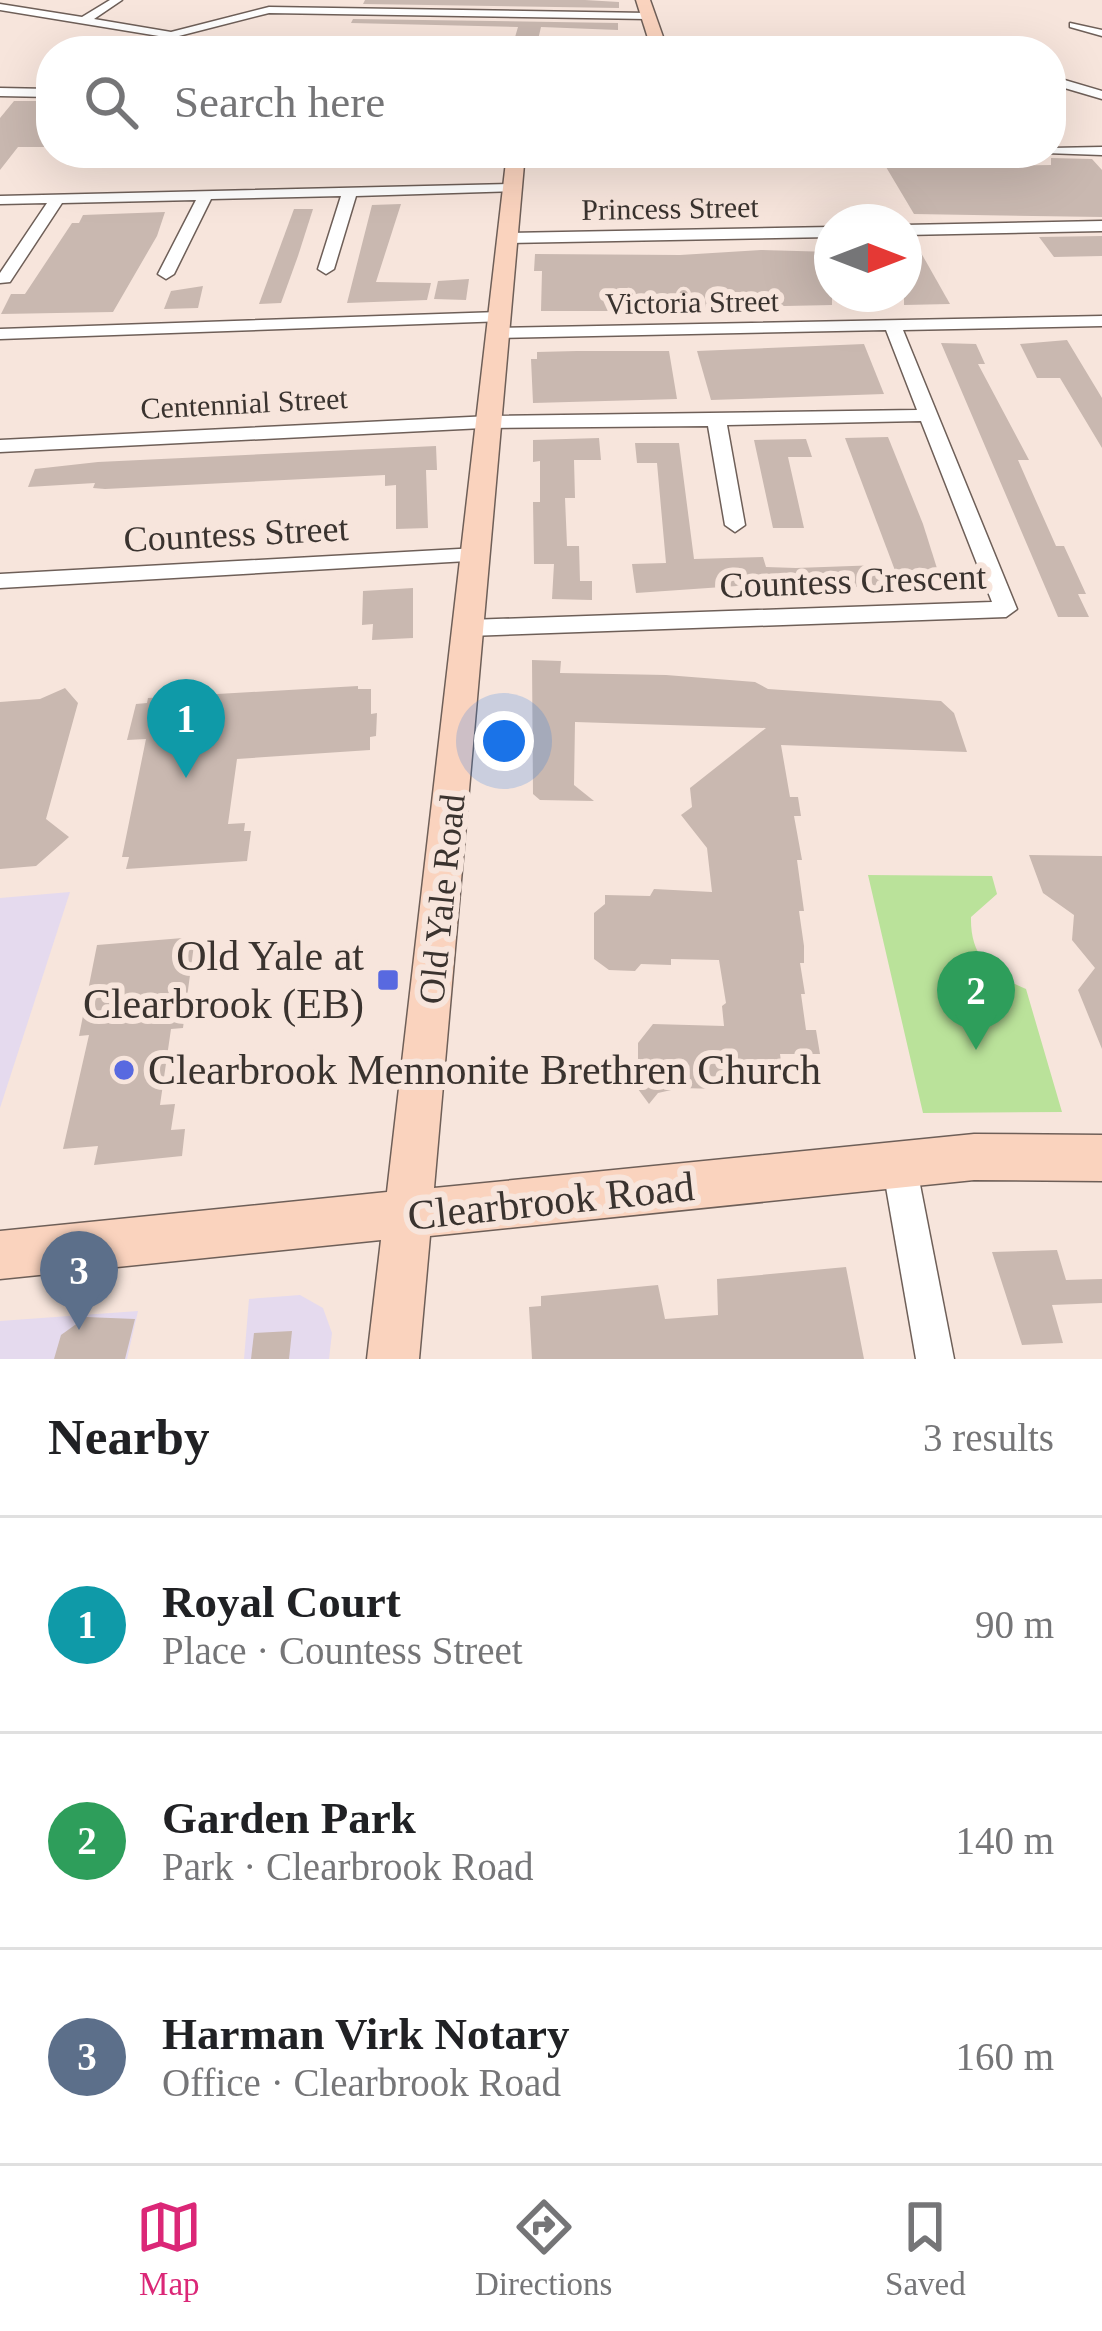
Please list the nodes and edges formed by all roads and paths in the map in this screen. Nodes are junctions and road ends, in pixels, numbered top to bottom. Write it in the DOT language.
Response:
graph roads {
  1 [pos="117,0"];
  2 [pos="255,5"];
  3 [pos="0,7"];
  4 [pos="646,8"];
  5 [pos="83,21"];
  6 [pos="1074,25"];
  7 [pos="1102,33"];
  8 [pos="171,34"];
  9 [pos="174,36"];
  10 [pos="1068,82"];
  11 [pos="0,92"];
  12 [pos="36,93"];
  13 [pos="1102,95"];
  14 [pos="1066,152"];
  15 [pos="1102,152"];
  16 [pos="515,168"];
  17 [pos="512,188"];
  18 [pos="350,191"];
  19 [pos="206,194"];
  20 [pos="58,198"];
  21 [pos="0,200"];
  22 [pos="1102,226"];
  23 [pos="922,230"];
  24 [pos="814,232"];
  25 [pos="508,238"];
  26 [pos="326,269"];
  27 [pos="166,274"];
  28 [pos="4,279"];
  29 [pos="1100,324"];
  30 [pos="499,325"];
  31 [pos="892,325"];
  32 [pos="0,334"];
  33 [pos="927,415"];
  34 [pos="716,419"];
  35 [pos="490,423"];
  36 [pos="0,446"];
  37 [pos="735,525"];
  38 [pos="477,556"];
  39 [pos="0,581"];
  40 [pos="469,628"];
  41 [pos="1102,1158"];
  42 [pos="899,1164"];
  43 [pos="409,1215"];
  44 [pos="0,1255"];
  45 [pos="393,1359"];
  46 [pos="935,1359"];
  1 -- 5 [label="street"];
  2 -- 4 [label="street"];
  2 -- 8 [label="street"];
  3 -- 5 [label="street"];
  5 -- 8 [label="street"];
  6 -- 7 [label="street"];
  8 -- 9 [label="street"];
  10 -- 13 [label="street"];
  11 -- 12 [label="street"];
  14 -- 15 [label="street"];
  16 -- 17 [label="street, Old Yale Road"];
  17 -- 18 [label="street"];
  17 -- 25 [label="street, Old Yale Road"];
  18 -- 19 [label="street"];
  18 -- 26 [label="street"];
  19 -- 20 [label="street"];
  19 -- 27 [label="street"];
  20 -- 21 [label="street"];
  20 -- 28 [label="street"];
  22 -- 23 [label="street"];
  24 -- 25 [label="street, Princess Street"];
  25 -- 30 [label="street, Old Yale Road"];
  29 -- 31 [label="street, Victoria Street"];
  30 -- 31 [label="street, Victoria Street"];
  30 -- 32 [label="street, Victoria Street"];
  30 -- 35 [label="street, Old Yale Road"];
  31 -- 33 [label="street, Countess Crescent"];
  33 -- 34 [label="street, Centennial Street"];
  33 -- 40 [label="street, Countess Crescent"];
  34 -- 35 [label="street, Centennial Street"];
  34 -- 37 [label="street"];
  35 -- 36 [label="street, Centennial Street"];
  35 -- 38 [label="street, Old Yale Road"];
  38 -- 39 [label="street, Countess Street"];
  38 -- 40 [label="street, Old Yale Road"];
  40 -- 43 [label="street, Old Yale Road"];
  41 -- 42 [label="street, Clearbrook Road"];
  42 -- 43 [label="street, Clearbrook Road"];
  42 -- 46 [label="street"];
  43 -- 44 [label="street, Clearbrook Road"];
  43 -- 45 [label="street, Old Yale Road"];
}
